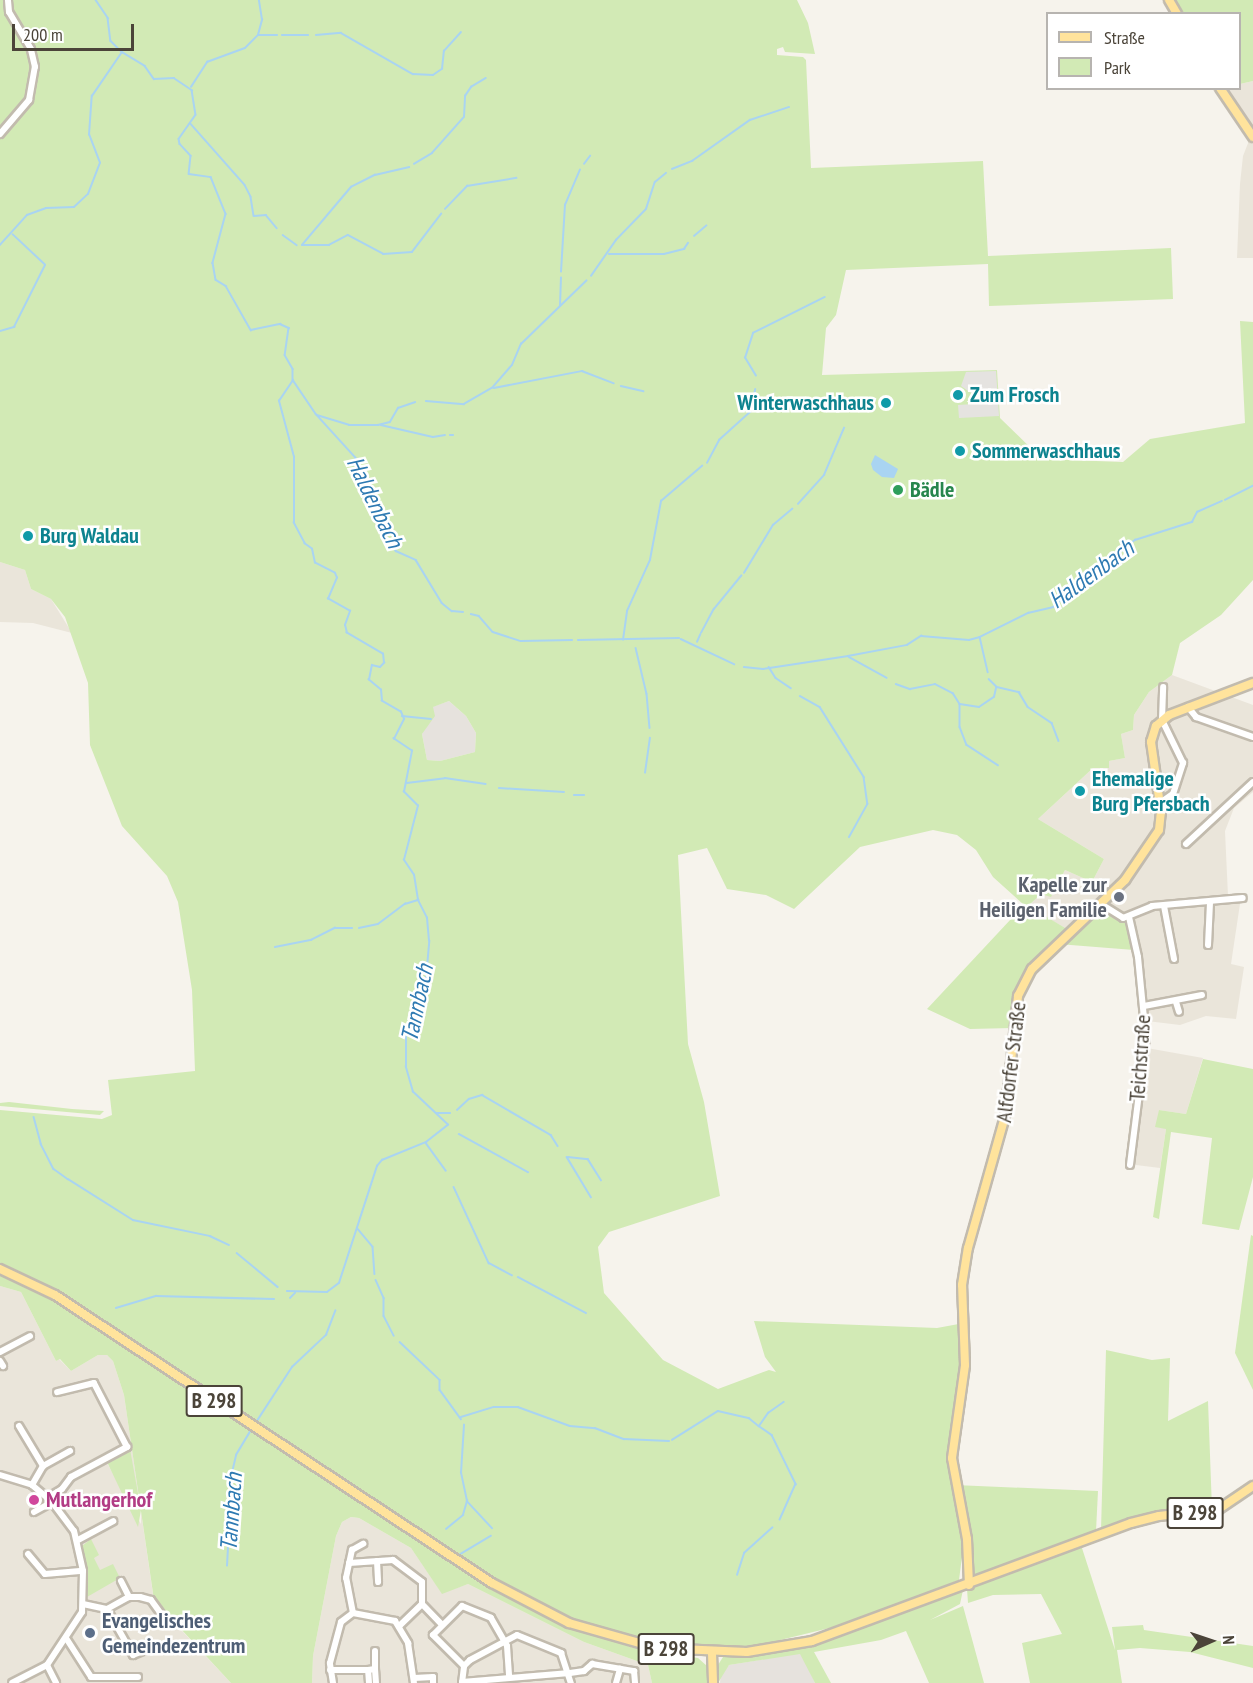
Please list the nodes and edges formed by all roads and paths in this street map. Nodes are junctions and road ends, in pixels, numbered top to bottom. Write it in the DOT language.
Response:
graph roads {
  1 [pos="8,0"];
  2 [pos="1221,90"];
  3 [pos="0,134"];
  4 [pos="1253,137"];
  5 [pos="1253,682"];
  6 [pos="1163,687"];
  7 [pos="1188,707"];
  8 [pos="1161,720"];
  9 [pos="1253,737"];
  10 [pos="1253,783"];
  11 [pos="1160,803"];
  12 [pos="1186,844"];
  13 [pos="1243,898"];
  14 [pos="1210,902"];
  15 [pos="1101,904"];
  16 [pos="1164,906"];
  17 [pos="1129,917"];
  18 [pos="1208,945"];
  19 [pos="1174,959"];
  20 [pos="1202,995"];
  21 [pos="1176,1002"];
  22 [pos="1144,1006"];
  23 [pos="1179,1012"];
  24 [pos="1130,1165"];
  25 [pos="0,1269"];
  26 [pos="30,1336"];
  27 [pos="0,1352"];
  28 [pos="57,1392"];
  29 [pos="19,1426"];
  30 [pos="70,1451"];
  31 [pos="43,1466"];
  32 [pos="0,1475"];
  33 [pos="32,1485"];
  34 [pos="1253,1486"];
  35 [pos="50,1500"];
  36 [pos="34,1512"];
  37 [pos="113,1521"];
  38 [pos="78,1540"];
  39 [pos="363,1544"];
  40 [pos="28,1554"];
  41 [pos="377,1561"];
  42 [pos="349,1563"];
  43 [pos="82,1571"];
  44 [pos="121,1581"];
  45 [pos="378,1582"];
  46 [pos="969,1585"];
  47 [pos="129,1596"];
  48 [pos="83,1604"];
  49 [pos="422,1604"];
  50 [pos="107,1609"];
  51 [pos="353,1613"];
  52 [pos="161,1614"];
  53 [pos="442,1625"];
  54 [pos="399,1626"];
  55 [pos="66,1638"];
  56 [pos="504,1640"];
  57 [pos="150,1648"];
  58 [pos="375,1651"];
  59 [pos="712,1653"];
  60 [pos="47,1665"];
  61 [pos="464,1666"];
  62 [pos="620,1669"];
  63 [pos="330,1670"];
  64 [pos="371,1670"];
  65 [pos="570,1673"];
  66 [pos="509,1676"];
  67 [pos="138,1677"];
  68 [pos="414,1681"];
  69 [pos="462,1682"];
  70 [pos="12,1683"];
  71 [pos="56,1683"];
  72 [pos="333,1683"];
  73 [pos="369,1683"];
  74 [pos="376,1683"];
  75 [pos="433,1683"];
  76 [pos="571,1683"];
  77 [pos="616,1683"];
  78 [pos="635,1683"];
  79 [pos="713,1683"];
  1 -- 3 [label="street"];
  2 -- 4 [label="main road"];
  5 -- 7 [label="main road"];
  6 -- 8 [label="street"];
  7 -- 8 [label="main road"];
  7 -- 9 [label="street"];
  8 -- 11 [label="main road, Alfdorfer Straße"];
  8 -- 11 [label="street"];
  10 -- 12 [label="street"];
  11 -- 15 [label="main road, Alfdorfer Straße"];
  13 -- 14 [label="street"];
  14 -- 16 [label="street"];
  14 -- 18 [label="street"];
  15 -- 17 [label="street"];
  15 -- 46 [label="main road, Alfdorfer Straße"];
  16 -- 17 [label="street"];
  16 -- 19 [label="street"];
  17 -- 22 [label="street, Teichstraße"];
  20 -- 21 [label="street"];
  21 -- 22 [label="street"];
  21 -- 23 [label="street"];
  22 -- 24 [label="street, Teichstraße"];
  25 -- 59 [label="main road, B 298"];
  26 -- 27 [label="street"];
  28 -- 35 [label="street"];
  29 -- 31 [label="street"];
  30 -- 31 [label="street"];
  31 -- 33 [label="street"];
  32 -- 33 [label="street"];
  33 -- 35 [label="street"];
  34 -- 46 [label="main road, B 298"];
  35 -- 36 [label="street"];
  35 -- 38 [label="street"];
  37 -- 38 [label="street"];
  38 -- 43 [label="street"];
  39 -- 42 [label="street"];
  40 -- 43 [label="street"];
  41 -- 42 [label="street"];
  41 -- 45 [label="street"];
  41 -- 49 [label="street"];
  42 -- 51 [label="street"];
  43 -- 48 [label="street"];
  44 -- 47 [label="street"];
  46 -- 59 [label="main road, B 298"];
  47 -- 50 [label="street"];
  47 -- 52 [label="street"];
  48 -- 50 [label="street"];
  48 -- 55 [label="street"];
  49 -- 53 [label="street"];
  49 -- 54 [label="street"];
  50 -- 57 [label="street"];
  51 -- 54 [label="street"];
  51 -- 63 [label="street"];
  53 -- 56 [label="street"];
  53 -- 61 [label="street"];
  54 -- 68 [label="street"];
  55 -- 60 [label="street"];
  55 -- 67 [label="street"];
  56 -- 61 [label="street"];
  56 -- 65 [label="street"];
  56 -- 66 [label="street"];
  58 -- 64 [label="street"];
  59 -- 79 [label="main road"];
  60 -- 70 [label="street"];
  60 -- 71 [label="street"];
  61 -- 69 [label="street"];
  62 -- 65 [label="street"];
  62 -- 77 [label="street"];
  62 -- 78 [label="street"];
  63 -- 64 [label="street"];
  63 -- 72 [label="street"];
  64 -- 73 [label="street"];
  64 -- 74 [label="street"];
  65 -- 66 [label="street"];
  65 -- 76 [label="street"];
  66 -- 69 [label="street"];
  68 -- 75 [label="street"];
}
